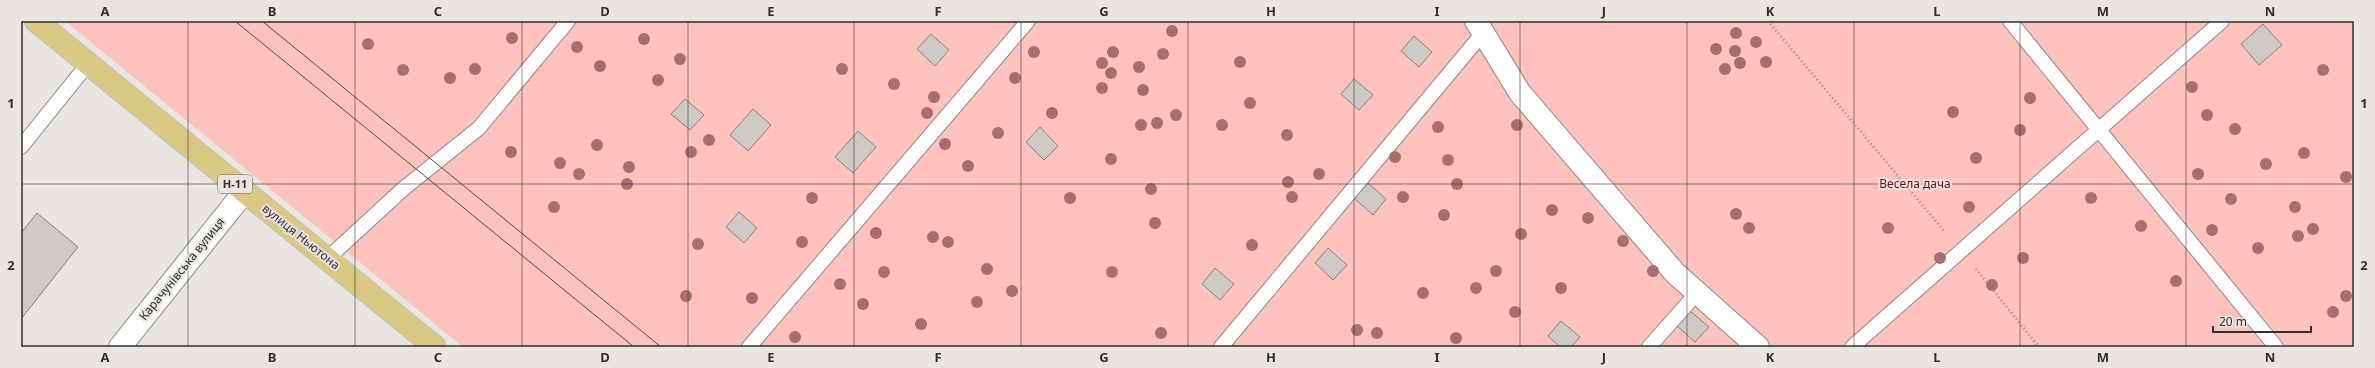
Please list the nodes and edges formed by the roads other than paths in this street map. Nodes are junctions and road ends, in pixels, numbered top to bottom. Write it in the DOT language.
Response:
graph roads {
  1 [pos="36,21"];
  2 [pos="568,21"];
  3 [pos="1028,21"];
  4 [pos="2010,21"];
  5 [pos="2222,21"];
  6 [pos="1479,27"];
  7 [pos="87,65"];
  8 [pos="2099,129"];
  9 [pos="21,147"];
  10 [pos="245,191"];
  11 [pos="327,259"];
  12 [pos="1697,293"];
  13 [pos="120,347"];
  14 [pos="435,347"];
  15 [pos="749,347"];
  16 [pos="1220,347"];
  17 [pos="1649,347"];
  18 [pos="1758,347"];
  19 [pos="1852,347"];
  20 [pos="2276,347"];
  1 -- 7 [label="main road, вулиця Ньютона / Н-11"];
  2 -- 11 [label="lane"];
  3 -- 15 [label="lane"];
  4 -- 8 [label="lane"];
  5 -- 8 [label="lane"];
  6 -- 12 [label="street"];
  6 -- 16 [label="lane"];
  7 -- 9 [label="lane"];
  7 -- 10 [label="main road, вулиця Ньютона / Н-11"];
  8 -- 19 [label="lane"];
  8 -- 20 [label="lane"];
  10 -- 11 [label="main road, вулиця Ньютона / Н-11"];
  10 -- 13 [label="street, Карачунівська вулиця"];
  11 -- 14 [label="main road, вулиця Ньютона / Н-11"];
  12 -- 17 [label="lane"];
  12 -- 18 [label="street"];
}
